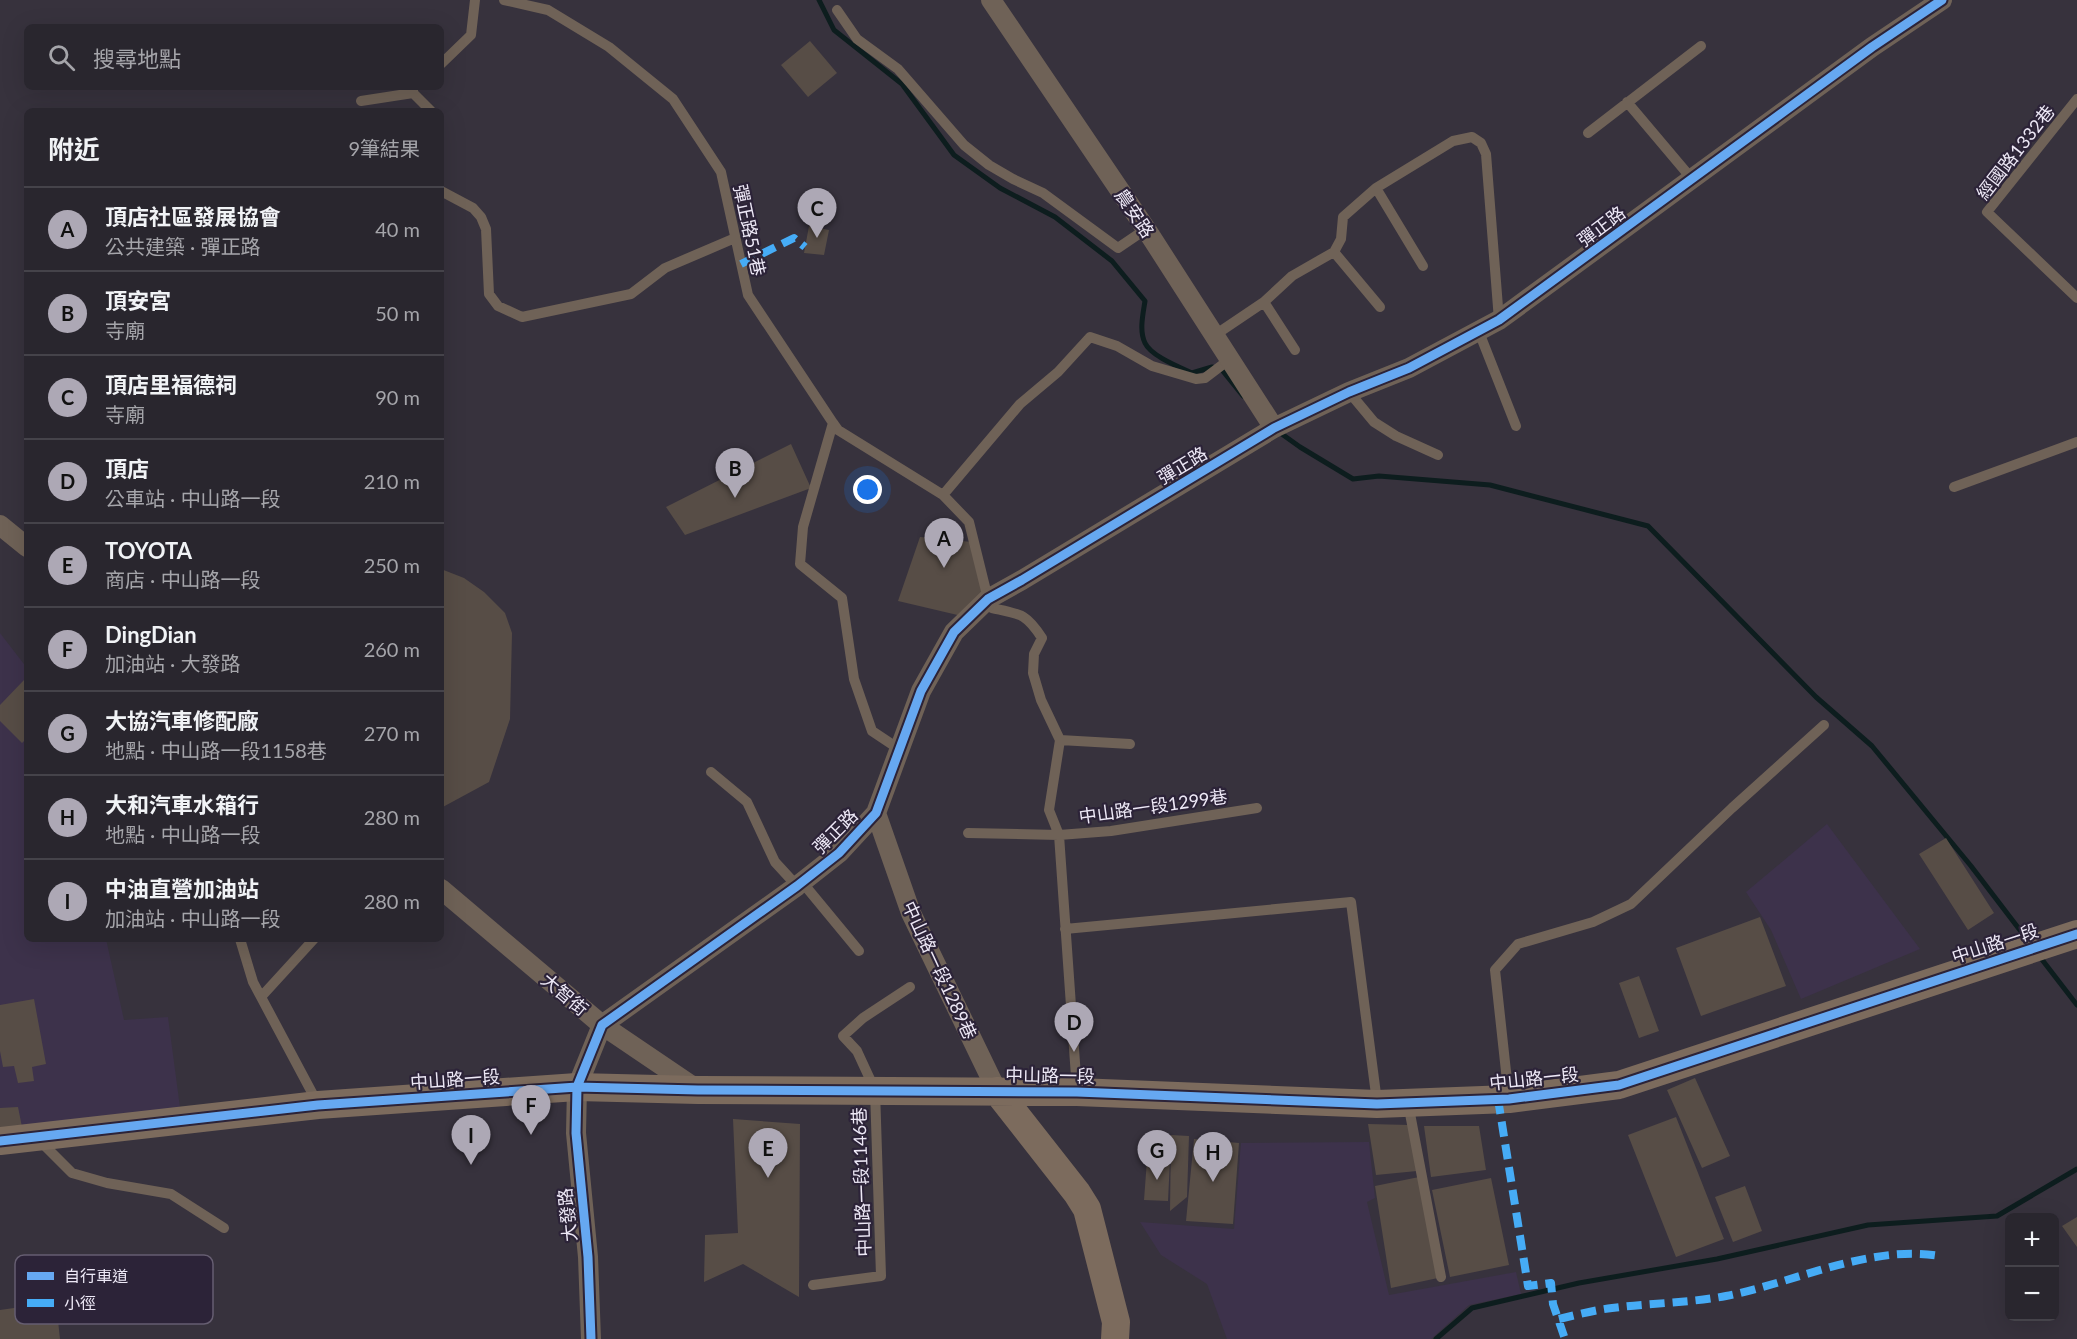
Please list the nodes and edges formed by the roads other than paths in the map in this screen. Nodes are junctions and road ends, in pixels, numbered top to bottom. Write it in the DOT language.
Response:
graph roads {
  1 [pos="475,0"];
  2 [pos="504,0"];
  3 [pos="992,0"];
  4 [pos="1942,0"];
  5 [pos="837,10"];
  6 [pos="1701,46"];
  7 [pos="444,61"];
  8 [pos="413,90"];
  9 [pos="2077,99"];
  10 [pos="361,101"];
  11 [pos="1627,102"];
  12 [pos="428,108"];
  13 [pos="1588,133"];
  14 [pos="1692,179"];
  15 [pos="1376,188"];
  16 [pos="444,193"];
  17 [pos="1146,229"];
  18 [pos="735,238"];
  19 [pos="1334,252"];
  20 [pos="1423,266"];
  21 [pos="2077,298"];
  22 [pos="1264,302"];
  23 [pos="1380,307"];
  24 [pos="1499,320"];
  25 [pos="1479,332"];
  26 [pos="1215,335"];
  27 [pos="1295,350"];
  28 [pos="1230,359"];
  29 [pos="1349,392"];
  30 [pos="833,423"];
  31 [pos="1516,426"];
  32 [pos="1274,428"];
  33 [pos="2077,442"];
  34 [pos="1438,455"];
  35 [pos="1954,487"];
  36 [pos="943,495"];
  37 [pos="0,525"];
  38 [pos="24,545"];
  39 [pos="987,598"];
  40 [pos="1824,725"];
  41 [pos="1060,740"];
  42 [pos="1130,744"];
  43 [pos="899,749"];
  44 [pos="711,772"];
  45 [pos="1257,808"];
  46 [pos="876,813"];
  47 [pos="968,833"];
  48 [pos="1059,835"];
  49 [pos="800,884"];
  50 [pos="444,892"];
  51 [pos="1065,929"];
  52 [pos="2077,934"];
  53 [pos="241,942"];
  54 [pos="311,942"];
  55 [pos="859,951"];
  56 [pos="910,987"];
  57 [pos="261,997"];
  58 [pos="602,1025"];
  59 [pos="577,1087"];
  60 [pos="698,1090"];
  61 [pos="875,1090"];
  62 [pos="997,1091"];
  63 [pos="1077,1092"];
  64 [pos="1509,1099"];
  65 [pos="1408,1103"];
  66 [pos="1377,1104"];
  67 [pos="318,1105"];
  68 [pos="36,1136"];
  69 [pos="0,1141"];
  70 [pos="224,1228"];
  71 [pos="1441,1277"];
  72 [pos="813,1285"];
  73 [pos="591,1339"];
  74 [pos="1115,1339"];
  1 -- 7 [label="lane"];
  2 -- 18 [label="lane, 彈正路51巷"];
  3 -- 17 [label="street, 農安路"];
  4 -- 14 [label="street, 彈正路"];
  5 -- 17 [label="lane"];
  6 -- 11 [label="lane"];
  8 -- 10 [label="lane"];
  8 -- 12 [label="lane"];
  9 -- 21 [label="lane, 經國路1332巷"];
  11 -- 13 [label="lane"];
  11 -- 14 [label="lane"];
  14 -- 24 [label="street, 彈正路"];
  15 -- 19 [label="lane"];
  15 -- 20 [label="lane"];
  15 -- 24 [label="lane"];
  16 -- 18 [label="lane"];
  17 -- 26 [label="street, 農安路"];
  18 -- 30 [label="lane, 彈正路51巷"];
  19 -- 22 [label="lane"];
  19 -- 23 [label="lane"];
  22 -- 26 [label="lane"];
  22 -- 27 [label="lane"];
  24 -- 25 [label="street, 彈正路"];
  25 -- 29 [label="street, 彈正路"];
  25 -- 31 [label="lane"];
  26 -- 28 [label="street, 農安路"];
  28 -- 32 [label="street, 農安路"];
  28 -- 36 [label="lane"];
  29 -- 32 [label="street, 彈正路"];
  29 -- 34 [label="lane"];
  30 -- 36 [label="lane, 彈正路51巷"];
  30 -- 43 [label="lane"];
  32 -- 39 [label="street, 彈正路"];
  33 -- 35 [label="lane"];
  36 -- 39 [label="lane, 彈正路51巷"];
  37 -- 38 [label="street"];
  39 -- 41 [label="lane"];
  39 -- 43 [label="street, 彈正路"];
  40 -- 64 [label="lane"];
  41 -- 42 [label="lane"];
  41 -- 48 [label="lane"];
  43 -- 46 [label="street, 彈正路"];
  44 -- 49 [label="lane"];
  45 -- 48 [label="lane, 中山路一段1299巷"];
  46 -- 49 [label="street, 彈正路"];
  46 -- 62 [label="street, 中山路一段1289巷"];
  47 -- 48 [label="lane"];
  48 -- 51 [label="lane, 中山路一段1299巷"];
  49 -- 55 [label="lane"];
  49 -- 58 [label="street, 彈正路"];
  50 -- 58 [label="street, 大智街"];
  51 -- 63 [label="lane, 中山路一段1299巷"];
  51 -- 66 [label="lane"];
  52 -- 64 [label="street, 中山路一段"];
  53 -- 57 [label="lane"];
  54 -- 57 [label="lane"];
  56 -- 61 [label="lane"];
  57 -- 67 [label="lane"];
  58 -- 59 [label="street"];
  58 -- 60 [label="street, 大智街"];
  59 -- 60 [label="street, 中山路一段"];
  59 -- 67 [label="street, 中山路一段"];
  59 -- 73 [label="street, 大發路"];
  60 -- 61 [label="street, 中山路一段"];
  61 -- 62 [label="street, 中山路一段"];
  61 -- 72 [label="lane, 中山路一段1146巷"];
  62 -- 63 [label="street, 中山路一段"];
  62 -- 74 [label="street"];
  63 -- 66 [label="street, 中山路一段"];
  64 -- 65 [label="street, 中山路一段"];
  65 -- 66 [label="street, 中山路一段"];
  65 -- 71 [label="lane"];
  67 -- 68 [label="street, 中山路一段"];
  68 -- 69 [label="street, 中山路一段"];
  68 -- 70 [label="lane"];
}
